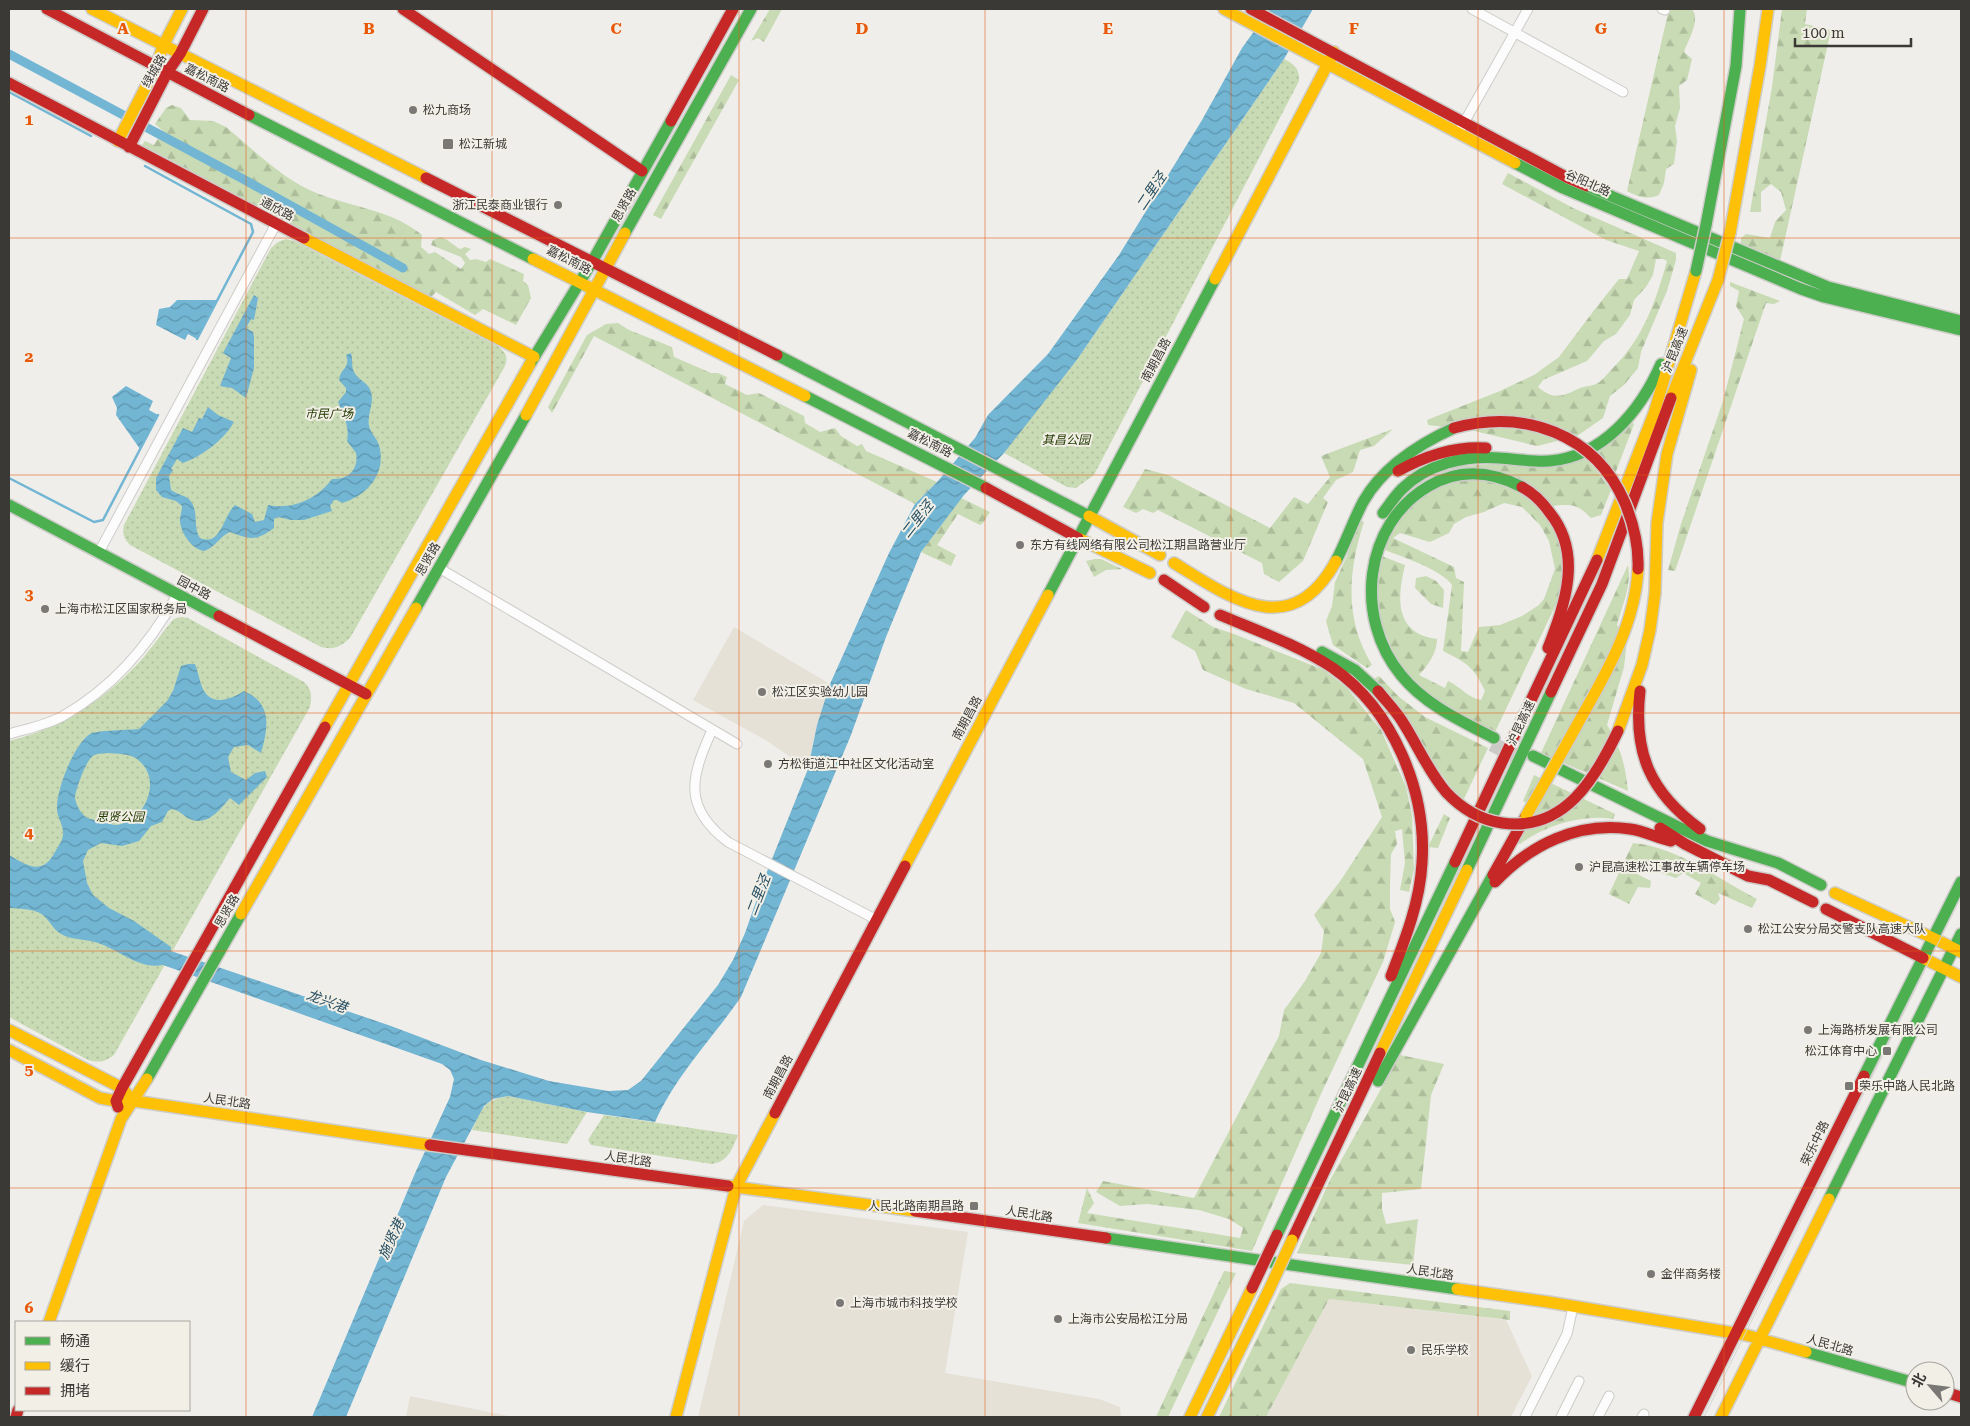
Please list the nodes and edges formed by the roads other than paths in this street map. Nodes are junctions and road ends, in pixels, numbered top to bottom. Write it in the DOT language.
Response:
graph roads {
  1 [pos="47,9"];
  2 [pos="92,9"];
  3 [pos="182,9"];
  4 [pos="203,9"];
  5 [pos="403,9"];
  6 [pos="733,9"];
  7 [pos="752,9"];
  8 [pos="1224,9"];
  9 [pos="1472,9"];
  10 [pos="1528,9"];
  11 [pos="1740,9"];
  12 [pos="1768,9"];
  13 [pos="1254,10"];
  14 [pos="1515,32"];
  15 [pos="163,46"];
  16 [pos="1334,52"];
  17 [pos="180,54"];
  18 [pos="1328,64"];
  19 [pos="156,67"];
  20 [pos="167,73"];
  21 [pos="9,83"];
  22 [pos="1623,92"];
  23 [pos="1462,128"];
  24 [pos="120,137"];
  25 [pos="130,143"];
  26 [pos="642,171"];
  27 [pos="276,224"];
  28 [pos="592,262"];
  29 [pos="605,269"];
  30 [pos="1693,270"];
  31 [pos="1718,280"];
  32 [pos="580,281"];
  33 [pos="596,289"];
  34 [pos="1961,321"];
  35 [pos="1961,330"];
  36 [pos="534,357"];
  37 [pos="1535,460"];
  38 [pos="1366,498"];
  39 [pos="9,505"];
  40 [pos="1089,516"];
  41 [pos="1078,538"];
  42 [pos="99,552"];
  43 [pos="1160,556"];
  44 [pos="1174,563"];
  45 [pos="439,568"];
  46 [pos="1150,573"];
  47 [pos="1164,580"];
  48 [pos="177,595"];
  49 [pos="1204,607"];
  50 [pos="1642,665"];
  51 [pos="348,684"];
  52 [pos="366,694"];
  53 [pos="712,730"];
  54 [pos="9,734"];
  55 [pos="738,744"];
  56 [pos="1466,840"];
  57 [pos="1685,844"];
  58 [pos="1725,847"];
  59 [pos="1961,882"];
  60 [pos="1821,885"];
  61 [pos="1835,893"];
  62 [pos="1813,902"];
  63 [pos="1474,908"];
  64 [pos="1826,909"];
  65 [pos="877,920"];
  66 [pos="1961,934"];
  67 [pos="1933,938"];
  68 [pos="1958,950"];
  69 [pos="1923,958"];
  70 [pos="1945,968"];
  71 [pos="1961,977"];
  72 [pos="9,1030"];
  73 [pos="9,1050"];
  74 [pos="122,1088"];
  75 [pos="116,1101"];
  76 [pos="134,1101"];
  77 [pos="121,1119"];
  78 [pos="1312,1161"];
  79 [pos="1326,1168"];
  80 [pos="736,1187"];
  81 [pos="1573,1307"];
  82 [pos="49,1321"];
  83 [pos="1737,1333"];
  84 [pos="1759,1338"];
  85 [pos="1905,1380"];
  86 [pos="1579,1381"];
  87 [pos="1609,1396"];
  88 [pos="676,1417"];
  89 [pos="1190,1417"];
  90 [pos="1207,1417"];
  91 [pos="1525,1417"];
  92 [pos="1561,1417"];
  93 [pos="1598,1417"];
  94 [pos="1694,1417"];
  95 [pos="1721,1417"];
  1 -- 19 [label="main road, 嘉松南路"];
  2 -- 15 [label="main road, 嘉松南路"];
  3 -- 15 [label="main road, 绿城路"];
  4 -- 17 [label="main road, 绿城路"];
  5 -- 26 [label="main road"];
  6 -- 26 [label="main road, 思贤路"];
  7 -- 29 [label="main road, 思贤路"];
  8 -- 18 [label="main road, 谷阳北路"];
  9 -- 14 [label="street"];
  10 -- 14 [label="street"];
  11 -- 30 [label="main road, 沪昆高速, bridge"];
  12 -- 31 [label="main road, 沪昆高速, bridge"];
  13 -- 16 [label="main road, 谷阳北路"];
  14 -- 22 [label="street"];
  14 -- 23 [label="street"];
  15 -- 17 [label="main road, 嘉松南路"];
  15 -- 19 [label="main road, 绿城路"];
  16 -- 18 [label="main road, 南期昌路"];
  16 -- 23 [label="main road, 谷阳北路"];
  17 -- 20 [label="main road, 绿城路"];
  17 -- 28 [label="main road, 嘉松南路"];
  18 -- 23 [label="main road, 谷阳北路"];
  18 -- 40 [label="main road, 南期昌路"];
  19 -- 20 [label="main road, 嘉松南路"];
  19 -- 24 [label="main road, 绿城路"];
  20 -- 25 [label="main road, 绿城路"];
  20 -- 32 [label="main road, 嘉松南路"];
  21 -- 24 [label="main road, 通欣路"];
  23 -- 34 [label="main road, 谷阳北路"];
  23 -- 35 [label="main road, 谷阳北路"];
  24 -- 25 [label="main road, 通欣路"];
  25 -- 27 [label="main road, 通欣路"];
  26 -- 28 [label="main road, 思贤路"];
  27 -- 36 [label="main road, 通欣路"];
  27 -- 42 [label="street"];
  28 -- 29 [label="main road, 嘉松南路"];
  28 -- 32 [label="main road, 思贤路"];
  29 -- 33 [label="main road, 思贤路"];
  29 -- 40 [label="main road, 嘉松南路"];
  30 -- 37 [label="main road"];
  30 -- 56 [label="main road, 沪昆高速"];
  31 -- 50 [label="main road"];
  31 -- 79 [label="main road, 沪昆高速"];
  32 -- 33 [label="main road, 嘉松南路"];
  32 -- 36 [label="main road, 思贤路"];
  33 -- 41 [label="main road, 嘉松南路"];
  33 -- 45 [label="main road, 思贤路"];
  36 -- 51 [label="main road, 思贤路"];
  37 -- 38 [label="main road"];
  37 -- 56 [label="main road"];
  38 -- 44 [label="main road"];
  38 -- 63 [label="main road, bridge"];
  39 -- 42 [label="main road, 园中路"];
  40 -- 41 [label="main road, 南期昌路"];
  40 -- 43 [label="main road, 嘉松南路"];
  41 -- 46 [label="main road, 嘉松南路"];
  41 -- 65 [label="main road, 南期昌路"];
  42 -- 48 [label="main road, 园中路"];
  45 -- 52 [label="main road, 思贤路"];
  45 -- 53 [label="street"];
  47 -- 49 [label="main road"];
  48 -- 51 [label="main road, 园中路"];
  48 -- 54 [label="street"];
  50 -- 58 [label="main road"];
  50 -- 78 [label="main road, bridge"];
  51 -- 52 [label="main road, 园中路"];
  51 -- 74 [label="main road, 思贤路"];
  52 -- 76 [label="main road, 思贤路"];
  53 -- 55 [label="street"];
  53 -- 65 [label="street"];
  56 -- 78 [label="main road, 沪昆高速"];
  57 -- 58 [label="main road"];
  57 -- 62 [label="main road"];
  57 -- 63 [label="main road"];
  58 -- 60 [label="main road"];
  59 -- 67 [label="main road, 荣乐中路"];
  61 -- 67 [label="main road"];
  63 -- 79 [label="main road"];
  64 -- 69 [label="main road"];
  65 -- 80 [label="main road, 南期昌路"];
  66 -- 68 [label="main road"];
  67 -- 68 [label="main road"];
  67 -- 69 [label="main road, 荣乐中路"];
  68 -- 70 [label="main road"];
  69 -- 70 [label="main road"];
  69 -- 83 [label="main road, 荣乐中路"];
  70 -- 71 [label="main road"];
  70 -- 84 [label="main road"];
  72 -- 74 [label="main road"];
  73 -- 75 [label="main road, 人民北路"];
  74 -- 75 [label="main road, 思贤路"];
  74 -- 76 [label="main road"];
  75 -- 76 [label="main road, 人民北路"];
  75 -- 77 [label="main road"];
  76 -- 77 [label="main road, 思贤路"];
  76 -- 80 [label="main road, 人民北路"];
  77 -- 82 [label="main road, 思贤路"];
  78 -- 89 [label="main road, 沪昆高速, bridge"];
  79 -- 90 [label="main road, 沪昆高速, bridge"];
  80 -- 81 [label="main road, 人民北路"];
  80 -- 88 [label="main road, 南期昌路"];
  81 -- 83 [label="main road, 人民北路"];
  81 -- 91 [label="street"];
  83 -- 84 [label="main road, 人民北路"];
  83 -- 94 [label="main road, 荣乐中路"];
  84 -- 85 [label="main road, 人民北路"];
  84 -- 95 [label="main road"];
  86 -- 92 [label="street"];
  87 -- 93 [label="street"];
}
